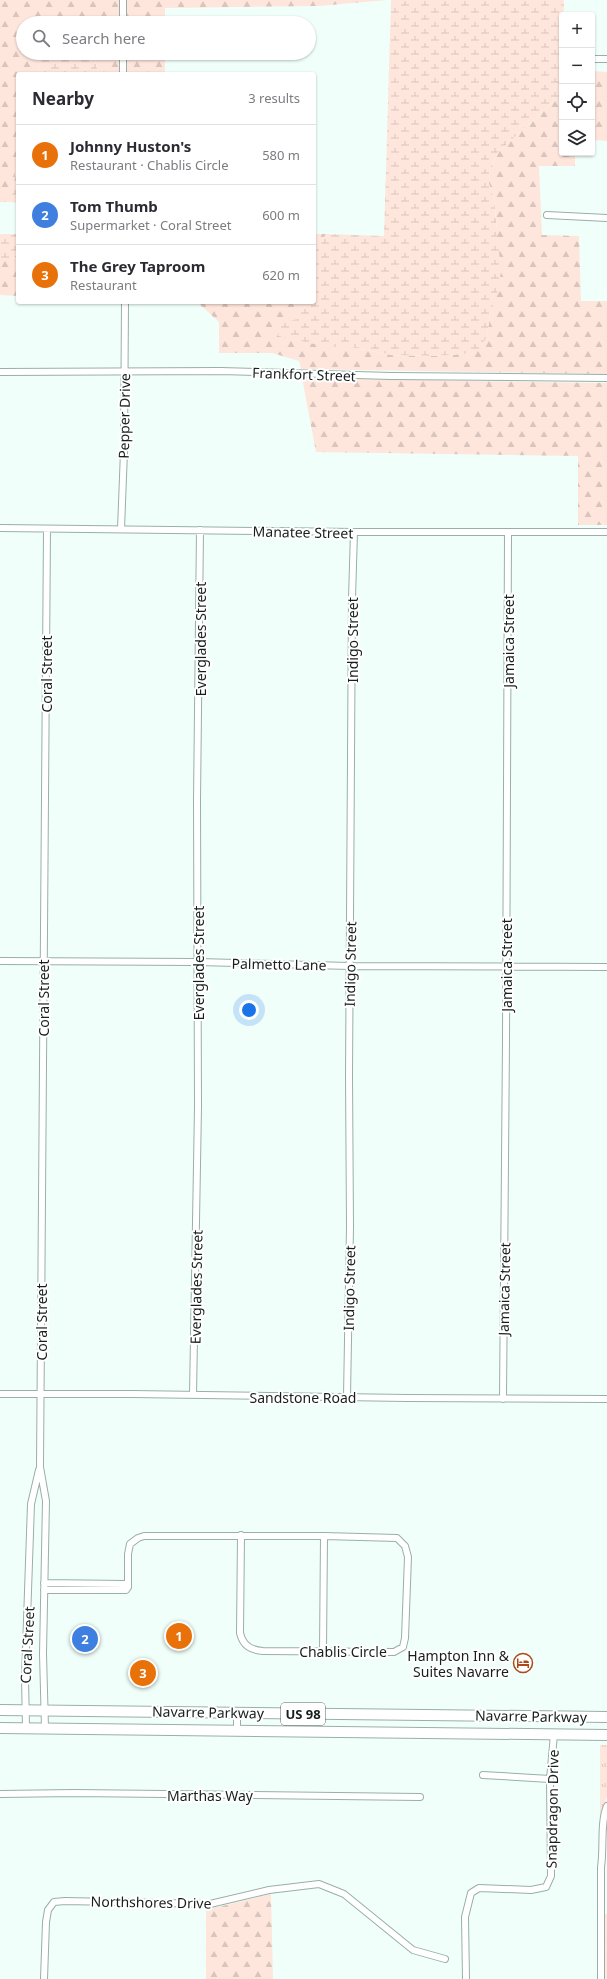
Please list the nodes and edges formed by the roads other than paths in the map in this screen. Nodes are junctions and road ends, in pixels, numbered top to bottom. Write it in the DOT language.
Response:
graph roads {
  1 [pos="123,0"];
  2 [pos="123,16"];
  3 [pos="595,59"];
  4 [pos="607,59"];
  5 [pos="123,60"];
  6 [pos="124,72"];
  7 [pos="547,215"];
  8 [pos="607,218"];
  9 [pos="125,304"];
  10 [pos="0,372"];
  11 [pos="125,372"];
  12 [pos="607,378"];
  13 [pos="0,528"];
  14 [pos="47,529"];
  15 [pos="121,530"];
  16 [pos="200,530"];
  17 [pos="354,532"];
  18 [pos="508,532"];
  19 [pos="607,532"];
  20 [pos="0,961"];
  21 [pos="43,961"];
  22 [pos="198,962"];
  23 [pos="350,966"];
  24 [pos="506,966"];
  25 [pos="607,966"];
  26 [pos="0,1394"];
  27 [pos="41,1395"];
  28 [pos="194,1395"];
  29 [pos="347,1397"];
  30 [pos="503,1399"];
  31 [pos="607,1399"];
  32 [pos="40,1467"];
  33 [pos="241,1535"];
  34 [pos="324,1536"];
  35 [pos="44,1583"];
  36 [pos="128,1587"];
  37 [pos="44,1590"];
  38 [pos="323,1651"];
  39 [pos="0,1710"];
  40 [pos="25,1711"];
  41 [pos="46,1711"];
  42 [pos="238,1713"];
  43 [pos="607,1717"];
  44 [pos="0,1728"];
  45 [pos="26,1728"];
  46 [pos="46,1728"];
  47 [pos="236,1731"];
  48 [pos="554,1734"];
  49 [pos="607,1735"];
  50 [pos="483,1776"];
  51 [pos="550,1779"];
  52 [pos="0,1794"];
  53 [pos="420,1797"];
  54 [pos="607,1806"];
  55 [pos="445,1959"];
  56 [pos="44,1979"];
  57 [pos="466,1979"];
  58 [pos="601,1979"];
  1 -- 2 [label="street"];
  3 -- 4 [label="street"];
  5 -- 6 [label="street"];
  7 -- 8 [label="street"];
  9 -- 11 [label="street, Pepper Drive"];
  10 -- 11 [label="street, Frankfort Street"];
  11 -- 12 [label="street, Frankfort Street"];
  11 -- 15 [label="street, Pepper Drive"];
  13 -- 14 [label="street, Manatee Street"];
  14 -- 15 [label="street, Manatee Street"];
  14 -- 21 [label="street, Coral Street"];
  15 -- 16 [label="street, Manatee Street"];
  16 -- 17 [label="street, Manatee Street"];
  16 -- 22 [label="street, Everglades Street"];
  17 -- 18 [label="street, Manatee Street"];
  17 -- 23 [label="street, Indigo Street"];
  18 -- 19 [label="street, Manatee Street"];
  18 -- 24 [label="street, Jamaica Street"];
  20 -- 21 [label="street, Palmetto Lane"];
  21 -- 22 [label="street, Palmetto Lane"];
  21 -- 27 [label="street, Coral Street"];
  22 -- 23 [label="street, Palmetto Lane"];
  22 -- 28 [label="street, Everglades Street"];
  23 -- 24 [label="street, Palmetto Lane"];
  23 -- 29 [label="street, Indigo Street"];
  24 -- 25 [label="street, Palmetto Lane"];
  24 -- 30 [label="street, Jamaica Street"];
  26 -- 27 [label="street, Sandstone Road"];
  27 -- 28 [label="street, Sandstone Road"];
  27 -- 32 [label="street, Coral Street"];
  28 -- 29 [label="street, Sandstone Road"];
  29 -- 30 [label="street, Sandstone Road"];
  30 -- 31 [label="street, Sandstone Road"];
  32 -- 35 [label="street, Coral Street"];
  32 -- 40 [label="street, Coral Street"];
  33 -- 34 [label="street, Chablis Circle"];
  33 -- 36 [label="street, Chablis Circle"];
  33 -- 38 [label="street, Chablis Circle"];
  34 -- 38 [label="street"];
  34 -- 38 [label="street, Chablis Circle"];
  35 -- 36 [label="street"];
  35 -- 37 [label="street, Coral Street"];
  36 -- 37 [label="street"];
  37 -- 41 [label="street, Coral Street"];
  39 -- 40 [label="highway, Navarre Parkway / US 98"];
  40 -- 41 [label="highway, Navarre Parkway / US 98"];
  40 -- 45 [label="street, Coral Street"];
  41 -- 42 [label="highway, Navarre Parkway / US 98"];
  41 -- 46 [label="street, Coral Street"];
  42 -- 43 [label="highway, Navarre Parkway / US 98"];
  42 -- 47 [label="street"];
  44 -- 45 [label="highway, Navarre Parkway / US 98"];
  45 -- 46 [label="highway, Navarre Parkway / US 98"];
  46 -- 47 [label="highway, Navarre Parkway / US 98"];
  47 -- 48 [label="highway, Navarre Parkway / US 98"];
  48 -- 49 [label="highway, Navarre Parkway / US 98"];
  48 -- 51 [label="street, Snapdragon Drive"];
  50 -- 51 [label="street"];
  51 -- 57 [label="street, Snapdragon Drive"];
  52 -- 53 [label="street, Marthas Way"];
  54 -- 58 [label="street"];
  55 -- 56 [label="street, Northshores Drive"];
}
